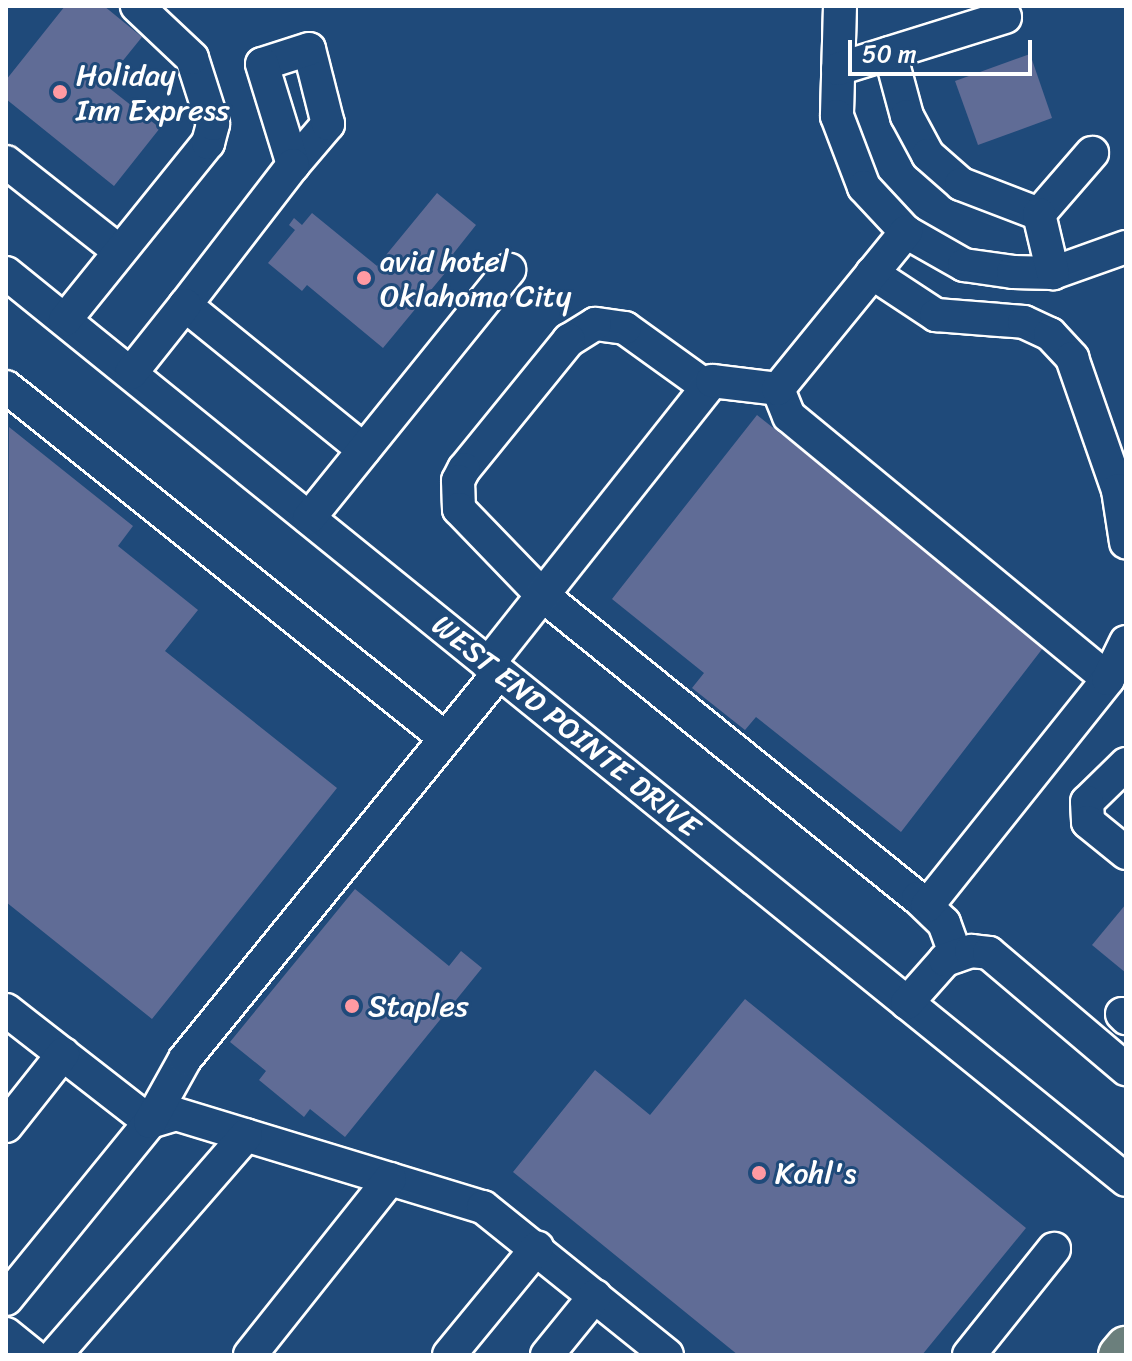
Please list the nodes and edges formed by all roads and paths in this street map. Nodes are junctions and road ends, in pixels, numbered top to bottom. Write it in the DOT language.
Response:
graph roads {
  1 [pos="137,6"];
  2 [pos="840,6"];
  3 [pos="1005,17"];
  4 [pos="890,53"];
  5 [pos="838,69"];
  6 [pos="1092,153"];
  7 [pos="6,162"];
  8 [pos="293,165"];
  9 [pos="1039,214"];
  10 [pos="906,232"];
  11 [pos="1126,247"];
  12 [pos="118,250"];
  13 [pos="509,270"];
  14 [pos="6,273"];
  15 [pos="872,273"];
  16 [pos="1053,273"];
  17 [pos="185,305"];
  18 [pos="65,320"];
  19 [pos="131,373"];
  20 [pos="6,387"];
  21 [pos="707,387"];
  22 [pos="778,389"];
  23 [pos="364,450"];
  24 [pos="309,518"];
  25 [pos="1126,542"];
  26 [pos="542,595"];
  27 [pos="1126,642"];
  28 [pos="494,668"];
  29 [pos="1108,679"];
  30 [pos="445,738"];
  31 [pos="1126,764"];
  32 [pos="1126,853"];
  33 [pos="927,906"];
  34 [pos="956,956"];
  35 [pos="907,1003"];
  36 [pos="6,1010"];
  37 [pos="63,1054"];
  38 [pos="1126,1069"];
  39 [pos="150,1122"];
  40 [pos="6,1126"];
  41 [pos="246,1135"];
  42 [pos="390,1179"];
  43 [pos="1126,1180"];
  44 [pos="537,1248"];
  45 [pos="1054,1249"];
  46 [pos="595,1296"];
  47 [pos="6,1299"];
  48 [pos="6,1334"];
  49 [pos="1126,1347"];
  50 [pos="32,1355"];
  51 [pos="55,1355"];
  52 [pos="250,1355"];
  53 [pos="449,1355"];
  54 [pos="547,1355"];
  55 [pos="667,1355"];
  56 [pos="969,1355"];
  57 [pos="1119,1355"];
  1 -- 12 [label="street"];
  2 -- 5 [label="street"];
  3 -- 4 [label="street"];
  4 -- 5 [label="street"];
  4 -- 9 [label="street"];
  5 -- 10 [label="street"];
  6 -- 9 [label="street"];
  7 -- 12 [label="street"];
  8 -- 17 [label="street"];
  9 -- 16 [label="street"];
  10 -- 15 [label="street"];
  10 -- 16 [label="street"];
  11 -- 16 [label="street"];
  12 -- 18 [label="street"];
  13 -- 23 [label="street"];
  14 -- 18 [label="street, WEST END POINTE DRIVE"];
  15 -- 22 [label="street"];
  15 -- 25 [label="street"];
  17 -- 19 [label="street"];
  17 -- 23 [label="street"];
  18 -- 19 [label="street, WEST END POINTE DRIVE"];
  19 -- 24 [label="street, WEST END POINTE DRIVE"];
  20 -- 30 [label="street"];
  21 -- 22 [label="street"];
  21 -- 26 [label="street"];
  21 -- 26 [label="street"];
  22 -- 29 [label="street"];
  23 -- 24 [label="street"];
  24 -- 28 [label="street, WEST END POINTE DRIVE"];
  26 -- 28 [label="street"];
  26 -- 33 [label="street"];
  27 -- 29 [label="street"];
  28 -- 30 [label="street"];
  28 -- 35 [label="street, WEST END POINTE DRIVE"];
  29 -- 33 [label="street"];
  30 -- 39 [label="street"];
  31 -- 32 [label="street"];
  33 -- 34 [label="street"];
  34 -- 35 [label="street"];
  34 -- 38 [label="street"];
  35 -- 43 [label="street, WEST END POINTE DRIVE"];
  36 -- 37 [label="street"];
  37 -- 39 [label="street"];
  37 -- 40 [label="street"];
  39 -- 41 [label="street"];
  39 -- 47 [label="street"];
  41 -- 42 [label="street"];
  41 -- 51 [label="street"];
  42 -- 44 [label="street"];
  42 -- 52 [label="street"];
  44 -- 46 [label="street"];
  44 -- 53 [label="street"];
  45 -- 56 [label="street"];
  46 -- 54 [label="street"];
  46 -- 55 [label="street"];
  48 -- 50 [label="street"];
  49 -- 57 [label="main road"];
}
